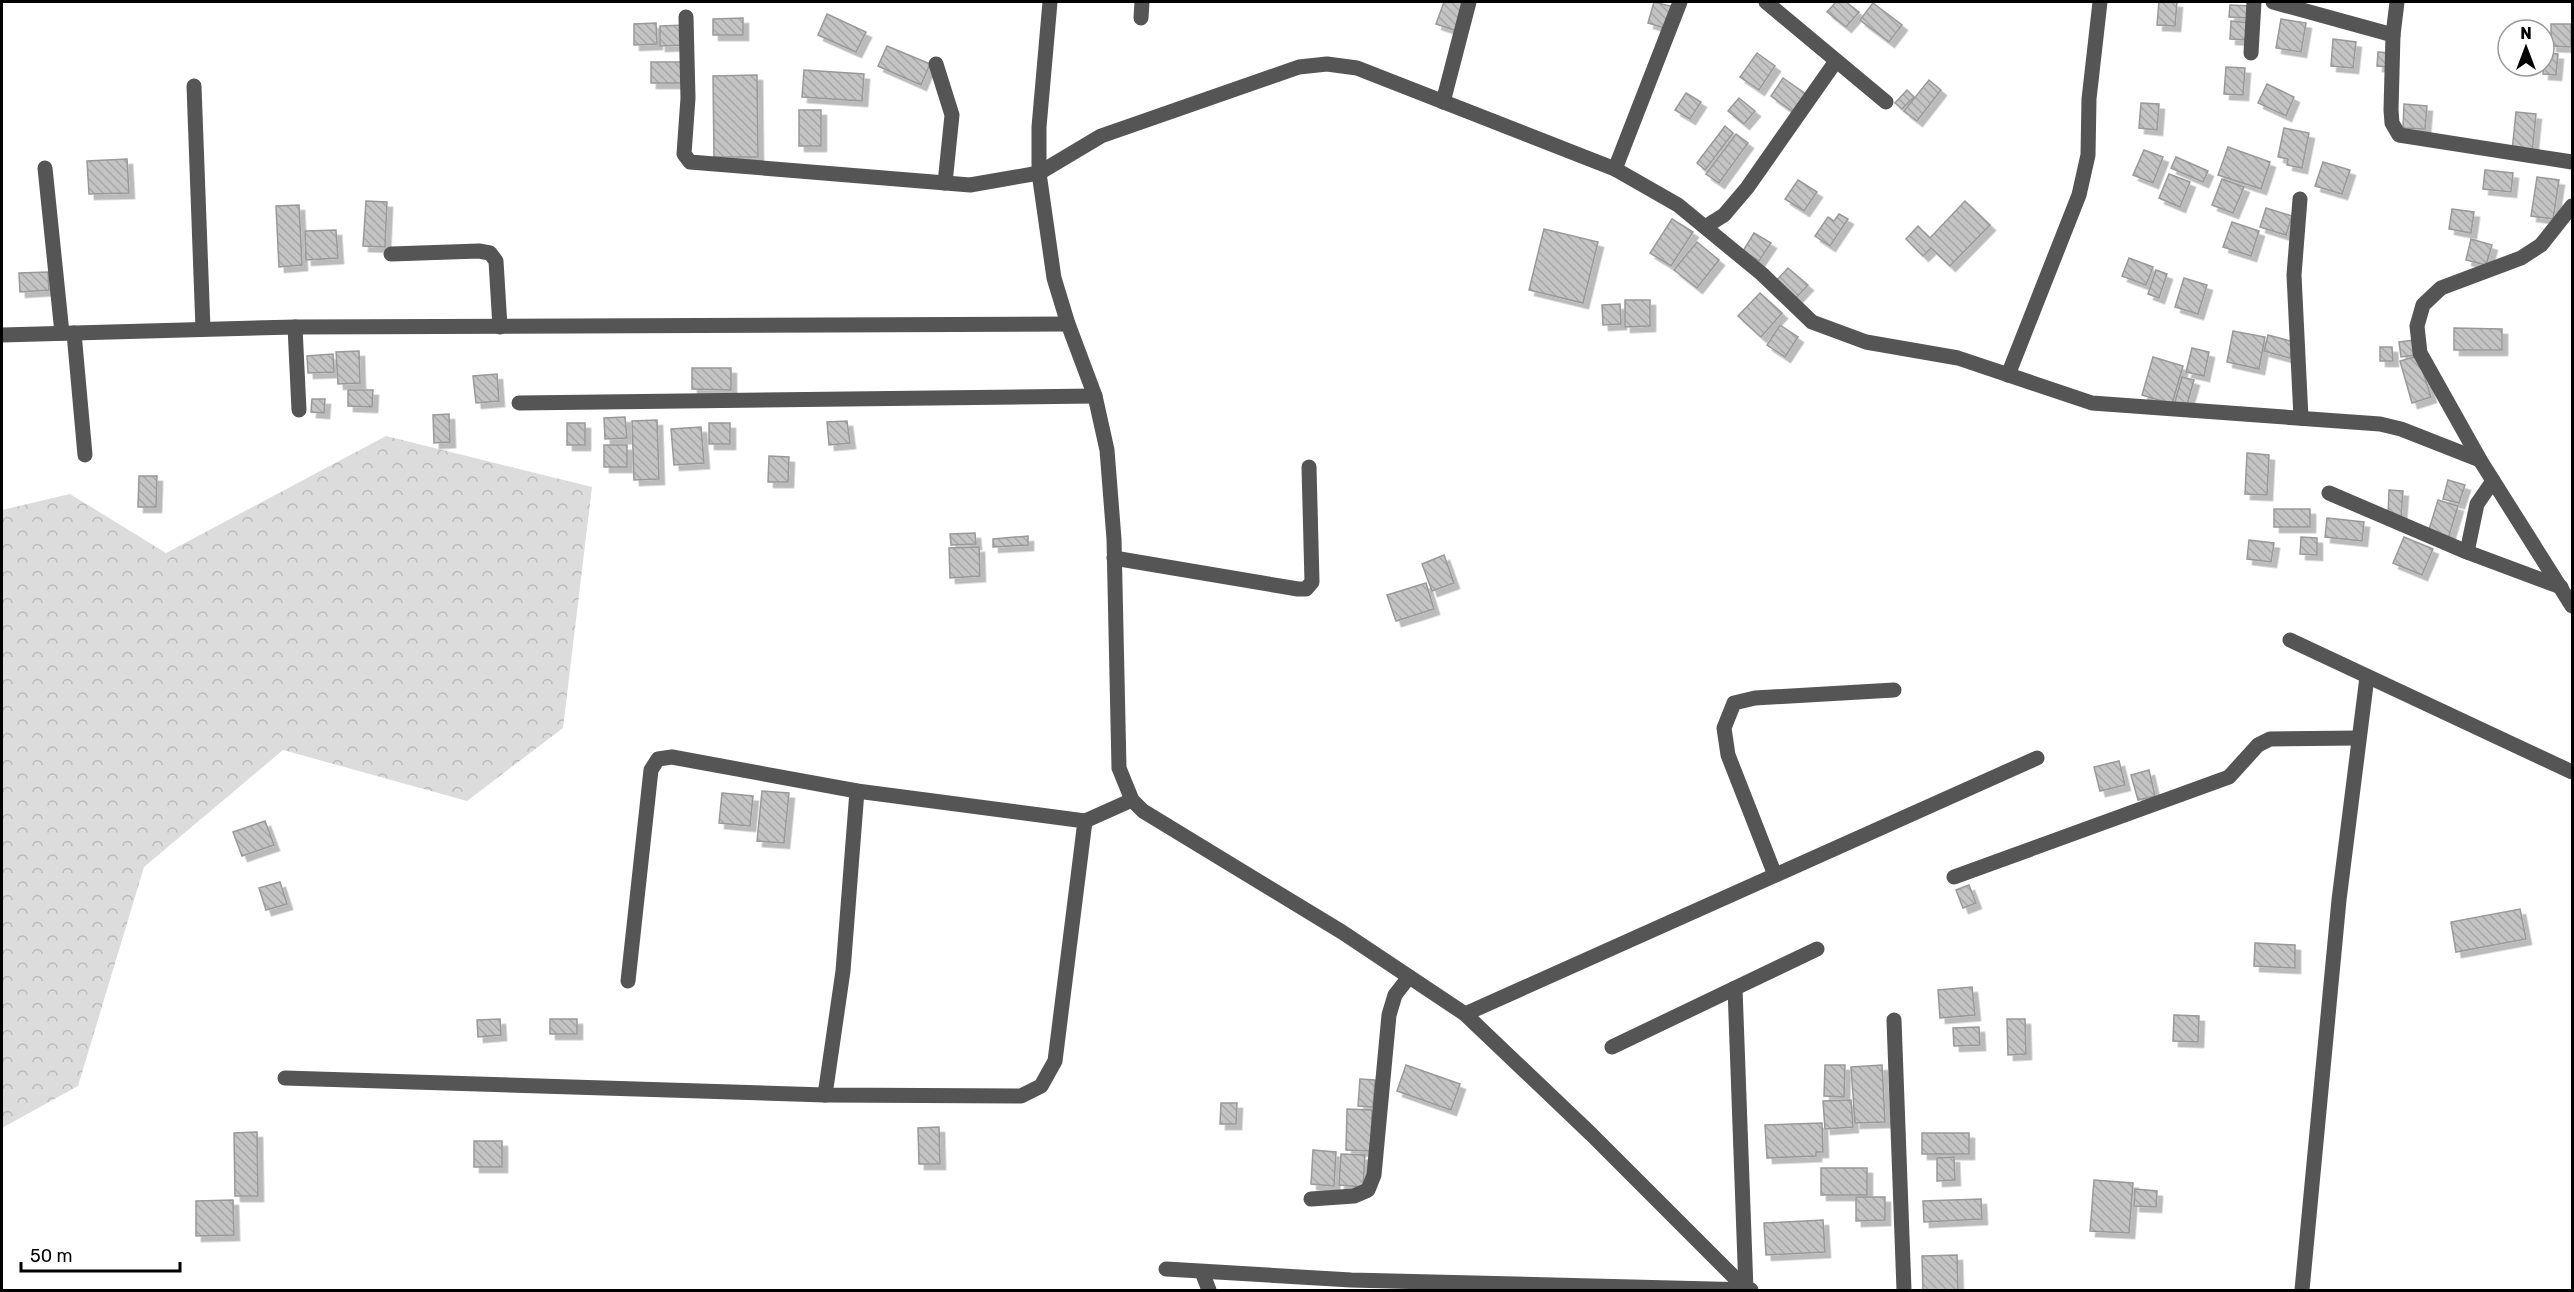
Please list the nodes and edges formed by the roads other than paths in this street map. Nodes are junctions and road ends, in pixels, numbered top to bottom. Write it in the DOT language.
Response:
graph roads {
  1 [pos="1050,2"];
  2 [pos="1142,2"];
  3 [pos="1469,2"];
  4 [pos="1680,2"];
  5 [pos="1766,2"];
  6 [pos="2100,2"];
  7 [pos="2254,2"];
  8 [pos="2272,2"];
  9 [pos="2397,2"];
  10 [pos="686,17"];
  11 [pos="1141,18"];
  12 [pos="2393,35"];
  13 [pos="2251,52"];
  14 [pos="1836,61"];
  15 [pos="936,64"];
  16 [pos="194,86"];
  17 [pos="1443,102"];
  18 [pos="1886,102"];
  19 [pos="2572,162"];
  20 [pos="45,168"];
  21 [pos="1615,169"];
  22 [pos="1039,173"];
  23 [pos="945,183"];
  24 [pos="2300,199"];
  25 [pos="2572,206"];
  26 [pos="1705,227"];
  27 [pos="391,254"];
  28 [pos="1068,324"];
  29 [pos="295,327"];
  30 [pos="500,327"];
  31 [pos="204,329"];
  32 [pos="68,333"];
  33 [pos="2,335"];
  34 [pos="2008,375"];
  35 [pos="1095,396"];
  36 [pos="519,403"];
  37 [pos="299,410"];
  38 [pos="2301,418"];
  39 [pos="85,455"];
  40 [pos="2480,460"];
  41 [pos="1309,467"];
  42 [pos="2493,481"];
  43 [pos="2329,493"];
  44 [pos="2467,552"];
  45 [pos="1114,558"];
  46 [pos="2560,587"];
  47 [pos="2572,606"];
  48 [pos="2290,640"];
  49 [pos="2367,677"];
  50 [pos="1894,690"];
  51 [pos="2358,738"];
  52 [pos="2037,758"];
  53 [pos="2572,772"];
  54 [pos="857,791"];
  55 [pos="1132,800"];
  56 [pos="1085,821"];
  57 [pos="1775,875"];
  58 [pos="1954,877"];
  59 [pos="1816,949"];
  60 [pos="1408,977"];
  61 [pos="628,981"];
  62 [pos="1735,988"];
  63 [pos="1465,1014"];
  64 [pos="1894,1020"];
  65 [pos="1612,1047"];
  66 [pos="285,1078"];
  67 [pos="825,1095"];
  68 [pos="1311,1199"];
  69 [pos="1166,1269"];
  70 [pos="1202,1272"];
  71 [pos="1209,1290"];
  72 [pos="1748,1290"];
  73 [pos="1905,1290"];
  74 [pos="2302,1290"];
  1 -- 22 [label="street"];
  2 -- 11 [label="street"];
  3 -- 17 [label="street"];
  4 -- 21 [label="street"];
  5 -- 14 [label="street"];
  6 -- 34 [label="street"];
  7 -- 13 [label="street"];
  8 -- 12 [label="street"];
  9 -- 12 [label="street"];
  10 -- 23 [label="street"];
  12 -- 19 [label="street"];
  14 -- 18 [label="street"];
  14 -- 26 [label="street"];
  15 -- 23 [label="street"];
  16 -- 31 [label="street"];
  17 -- 21 [label="street"];
  17 -- 22 [label="street"];
  20 -- 32 [label="street"];
  21 -- 26 [label="street"];
  22 -- 23 [label="street"];
  22 -- 28 [label="street"];
  24 -- 38 [label="street"];
  25 -- 40 [label="street"];
  26 -- 34 [label="street"];
  27 -- 30 [label="street"];
  28 -- 30 [label="street"];
  28 -- 35 [label="street"];
  29 -- 30 [label="street"];
  29 -- 31 [label="street"];
  29 -- 37 [label="street"];
  31 -- 32 [label="street"];
  32 -- 33 [label="street"];
  32 -- 39 [label="street"];
  34 -- 38 [label="street"];
  35 -- 36 [label="street"];
  35 -- 45 [label="street"];
  38 -- 40 [label="street"];
  40 -- 42 [label="street"];
  41 -- 45 [label="street"];
  42 -- 44 [label="street"];
  42 -- 46 [label="street"];
  43 -- 44 [label="street"];
  44 -- 46 [label="street"];
  45 -- 55 [label="street"];
  46 -- 47 [label="street"];
  48 -- 49 [label="street"];
  49 -- 51 [label="street"];
  49 -- 53 [label="street"];
  50 -- 57 [label="street"];
  51 -- 58 [label="street"];
  51 -- 74 [label="street"];
  52 -- 57 [label="street"];
  54 -- 56 [label="street"];
  54 -- 61 [label="street"];
  54 -- 67 [label="street"];
  55 -- 56 [label="street"];
  55 -- 60 [label="street"];
  56 -- 67 [label="street"];
  57 -- 63 [label="street"];
  59 -- 62 [label="street"];
  60 -- 63 [label="street"];
  60 -- 68 [label="street"];
  62 -- 65 [label="street"];
  62 -- 72 [label="street"];
  63 -- 72 [label="street"];
  64 -- 73 [label="street"];
  66 -- 67 [label="street"];
  69 -- 70 [label="street"];
  70 -- 71 [label="street"];
  70 -- 72 [label="street"];
}
